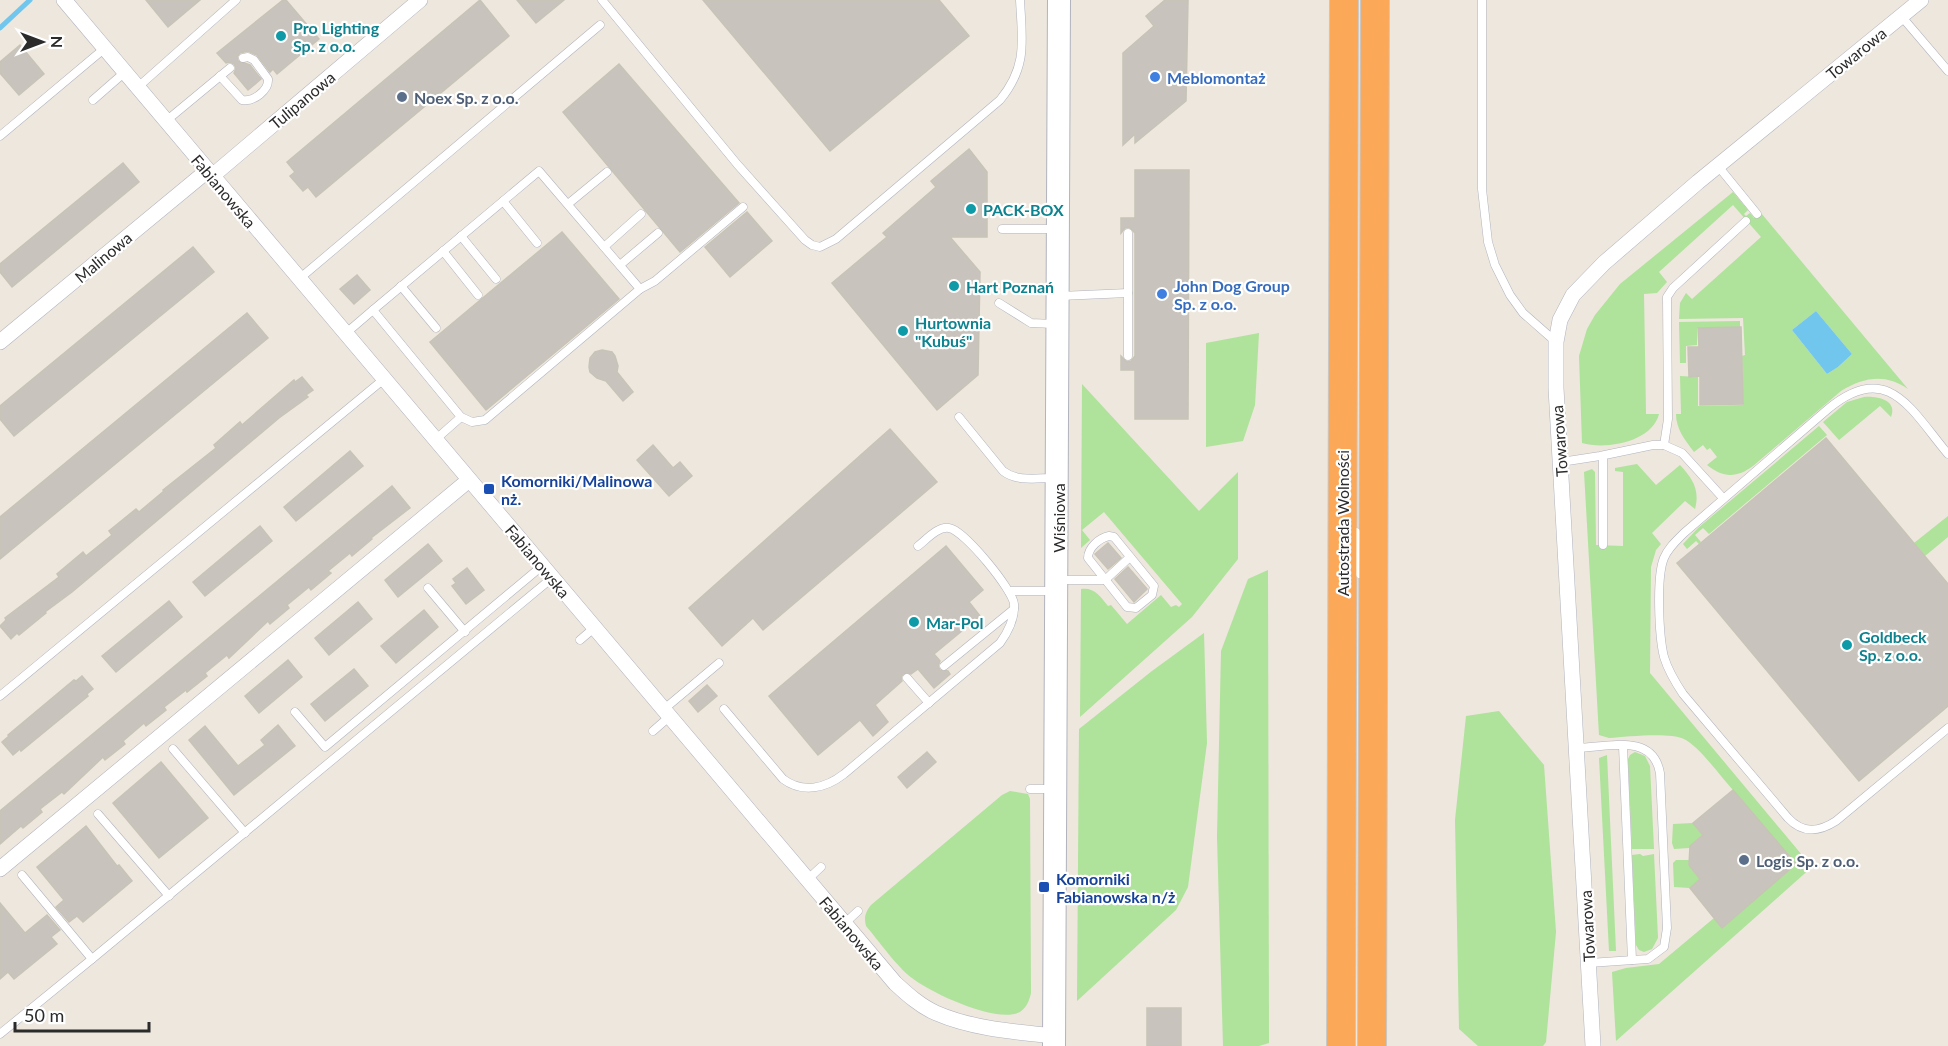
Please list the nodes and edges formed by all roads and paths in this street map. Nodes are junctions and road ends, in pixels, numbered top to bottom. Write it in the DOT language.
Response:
graph roads {
  1 [pos="64,0"];
  2 [pos="236,0"];
  3 [pos="420,0"];
  4 [pos="602,0"];
  5 [pos="1020,0"];
  6 [pos="1059,0"];
  7 [pos="1344,0"];
  8 [pos="1376,0"];
  9 [pos="1482,0"];
  10 [pos="1921,0"];
  11 [pos="1902,16"];
  12 [pos="600,25"];
  13 [pos="105,48"];
  14 [pos="243,58"];
  15 [pos="230,68"];
  16 [pos="1948,71"];
  17 [pos="125,72"];
  18 [pos="220,76"];
  19 [pos="138,87"];
  20 [pos="93,100"];
  21 [pos="166,121"];
  22 [pos="0,136"];
  23 [pos="1718,166"];
  24 [pos="607,172"];
  25 [pos="209,174"];
  26 [pos="503,201"];
  27 [pos="567,204"];
  28 [pos="743,207"];
  29 [pos="641,214"];
  30 [pos="1757,214"];
  31 [pos="1746,221"];
  32 [pos="1002,229"];
  33 [pos="1059,229"];
  34 [pos="658,233"];
  35 [pos="1128,233"];
  36 [pos="461,236"];
  37 [pos="537,243"];
  38 [pos="604,247"];
  39 [pos="443,251"];
  40 [pos="620,265"];
  41 [pos="299,279"];
  42 [pos="496,279"];
  43 [pos="401,286"];
  44 [pos="640,290"];
  45 [pos="1128,293"];
  46 [pos="478,295"];
  47 [pos="1059,296"];
  48 [pos="999,303"];
  49 [pos="373,309"];
  50 [pos="1059,324"];
  51 [pos="436,328"];
  52 [pos="345,334"];
  53 [pos="0,342"];
  54 [pos="1556,342"];
  55 [pos="1128,356"];
  56 [pos="384,379"];
  57 [pos="1343,399"];
  58 [pos="1374,400"];
  59 [pos="461,417"];
  60 [pos="959,417"];
  61 [pos="435,440"];
  62 [pos="1664,445"];
  63 [pos="1948,454"];
  64 [pos="1603,456"];
  65 [pos="1561,462"];
  66 [pos="1058,478"];
  67 [pos="469,480"];
  68 [pos="1365,482"];
  69 [pos="1352,493"];
  70 [pos="1723,498"];
  71 [pos="1358,528"];
  72 [pos="1603,545"];
  73 [pos="918,546"];
  74 [pos="1130,557"];
  75 [pos="547,572"];
  76 [pos="1105,580"];
  77 [pos="1058,586"];
  78 [pos="1357,586"];
  79 [pos="428,588"];
  80 [pos="1009,591"];
  81 [pos="1014,609"];
  82 [pos="1351,610"];
  83 [pos="1365,622"];
  84 [pos="594,628"];
  85 [pos="465,632"];
  86 [pos="580,640"];
  87 [pos="719,663"];
  88 [pos="944,666"];
  89 [pos="906,678"];
  90 [pos="0,696"];
  91 [pos="929,703"];
  92 [pos="1341,703"];
  93 [pos="1373,704"];
  94 [pos="724,709"];
  95 [pos="295,712"];
  96 [pos="666,714"];
  97 [pos="1948,728"];
  98 [pos="653,730"];
  99 [pos="1623,746"];
  100 [pos="1578,748"];
  101 [pos="173,749"];
  102 [pos="1030,789"];
  103 [pos="1057,789"];
  104 [pos="98,814"];
  105 [pos="245,833"];
  106 [pos="821,867"];
  107 [pos="0,869"];
  108 [pos="22,875"];
  109 [pos="807,880"];
  110 [pos="169,896"];
  111 [pos="858,911"];
  112 [pos="844,924"];
  113 [pos="92,958"];
  114 [pos="1632,960"];
  115 [pos="1589,963"];
  116 [pos="0,1034"];
  117 [pos="1055,1041"];
  118 [pos="1341,1046"];
  119 [pos="1372,1046"];
  120 [pos="1593,1046"];
  1 -- 13 [label="street, Fabianowska"];
  2 -- 19 [label="lane"];
  3 -- 25 [label="street, Tulipanowa"];
  4 -- 5 [label="lane"];
  6 -- 33 [label="street, Wiśniowa"];
  7 -- 57 [label="highway, Autostrada Wolności"];
  8 -- 58 [label="highway, Autostrada Wolności"];
  9 -- 54 [label="lane"];
  10 -- 11 [label="street, Towarowa"];
  11 -- 16 [label="lane"];
  11 -- 23 [label="street, Towarowa"];
  12 -- 41 [label="lane"];
  13 -- 17 [label="street, Fabianowska"];
  13 -- 22 [label="lane"];
  14 -- 18 [label="lane"];
  15 -- 18 [label="lane"];
  17 -- 19 [label="street, Fabianowska"];
  17 -- 20 [label="lane"];
  18 -- 21 [label="lane"];
  19 -- 21 [label="street, Fabianowska"];
  21 -- 25 [label="street, Fabianowska"];
  23 -- 30 [label="lane"];
  23 -- 54 [label="street, Towarowa"];
  24 -- 27 [label="lane"];
  25 -- 41 [label="street, Fabianowska"];
  25 -- 53 [label="street, Malinowa"];
  26 -- 27 [label="lane"];
  26 -- 36 [label="lane"];
  26 -- 37 [label="lane"];
  27 -- 38 [label="lane"];
  28 -- 44 [label="lane"];
  29 -- 38 [label="lane"];
  31 -- 62 [label="lane"];
  32 -- 33 [label="lane"];
  33 -- 47 [label="street, Wiśniowa"];
  34 -- 40 [label="lane"];
  35 -- 45 [label="lane"];
  36 -- 39 [label="lane"];
  36 -- 42 [label="lane"];
  38 -- 40 [label="lane"];
  39 -- 43 [label="lane"];
  39 -- 46 [label="lane"];
  40 -- 44 [label="lane"];
  41 -- 52 [label="street, Fabianowska"];
  43 -- 49 [label="lane"];
  43 -- 51 [label="lane"];
  44 -- 59 [label="lane"];
  45 -- 47 [label="lane"];
  45 -- 55 [label="lane"];
  47 -- 50 [label="street, Wiśniowa"];
  48 -- 50 [label="lane"];
  49 -- 52 [label="lane"];
  49 -- 59 [label="lane"];
  50 -- 66 [label="street, Wiśniowa"];
  52 -- 56 [label="street, Fabianowska"];
  54 -- 65 [label="street, Towarowa"];
  56 -- 61 [label="street, Fabianowska"];
  56 -- 90 [label="lane"];
  57 -- 69 [label="lane"];
  57 -- 92 [label="highway, Autostrada Wolności"];
  58 -- 68 [label="lane"];
  58 -- 93 [label="highway, Autostrada Wolności"];
  59 -- 61 [label="lane"];
  60 -- 66 [label="lane"];
  61 -- 67 [label="street, Fabianowska"];
  62 -- 64 [label="lane"];
  62 -- 70 [label="lane"];
  63 -- 70 [label="lane"];
  64 -- 65 [label="lane"];
  64 -- 72 [label="lane"];
  65 -- 100 [label="street, Towarowa"];
  66 -- 77 [label="street, Wiśniowa"];
  67 -- 75 [label="street, Fabianowska"];
  67 -- 107 [label="street"];
  70 -- 97 [label="lane"];
  71 -- 78 [label="lane"];
  73 -- 80 [label="lane"];
  74 -- 76 [label="lane"];
  74 -- 76 [label="lane"];
  74 -- 76 [label="lane"];
  75 -- 84 [label="street, Fabianowska"];
  75 -- 85 [label="lane"];
  75 -- 105 [label="lane"];
  76 -- 77 [label="lane"];
  77 -- 80 [label="lane"];
  77 -- 103 [label="street, Wiśniowa"];
  79 -- 85 [label="lane"];
  80 -- 81 [label="lane"];
  81 -- 88 [label="lane"];
  81 -- 91 [label="lane"];
  82 -- 92 [label="lane"];
  83 -- 93 [label="lane"];
  84 -- 86 [label="lane"];
  84 -- 96 [label="street, Fabianowska"];
  85 -- 95 [label="lane"];
  87 -- 96 [label="lane"];
  89 -- 91 [label="lane"];
  91 -- 94 [label="lane"];
  92 -- 118 [label="highway, Autostrada Wolności"];
  93 -- 119 [label="highway, Autostrada Wolności"];
  96 -- 98 [label="lane"];
  96 -- 109 [label="street, Fabianowska"];
  99 -- 100 [label="lane"];
  99 -- 114 [label="lane"];
  99 -- 114 [label="lane"];
  100 -- 115 [label="street, Towarowa"];
  101 -- 105 [label="lane"];
  102 -- 103 [label="lane"];
  103 -- 117 [label="street, Wiśniowa"];
  104 -- 110 [label="lane"];
  105 -- 110 [label="lane"];
  106 -- 109 [label="lane"];
  108 -- 113 [label="lane"];
  109 -- 112 [label="street, Fabianowska"];
  110 -- 113 [label="lane"];
  111 -- 112 [label="lane"];
  112 -- 117 [label="street, Fabianowska"];
  113 -- 116 [label="lane"];
  114 -- 115 [label="lane"];
  115 -- 120 [label="street, Towarowa"];
}
